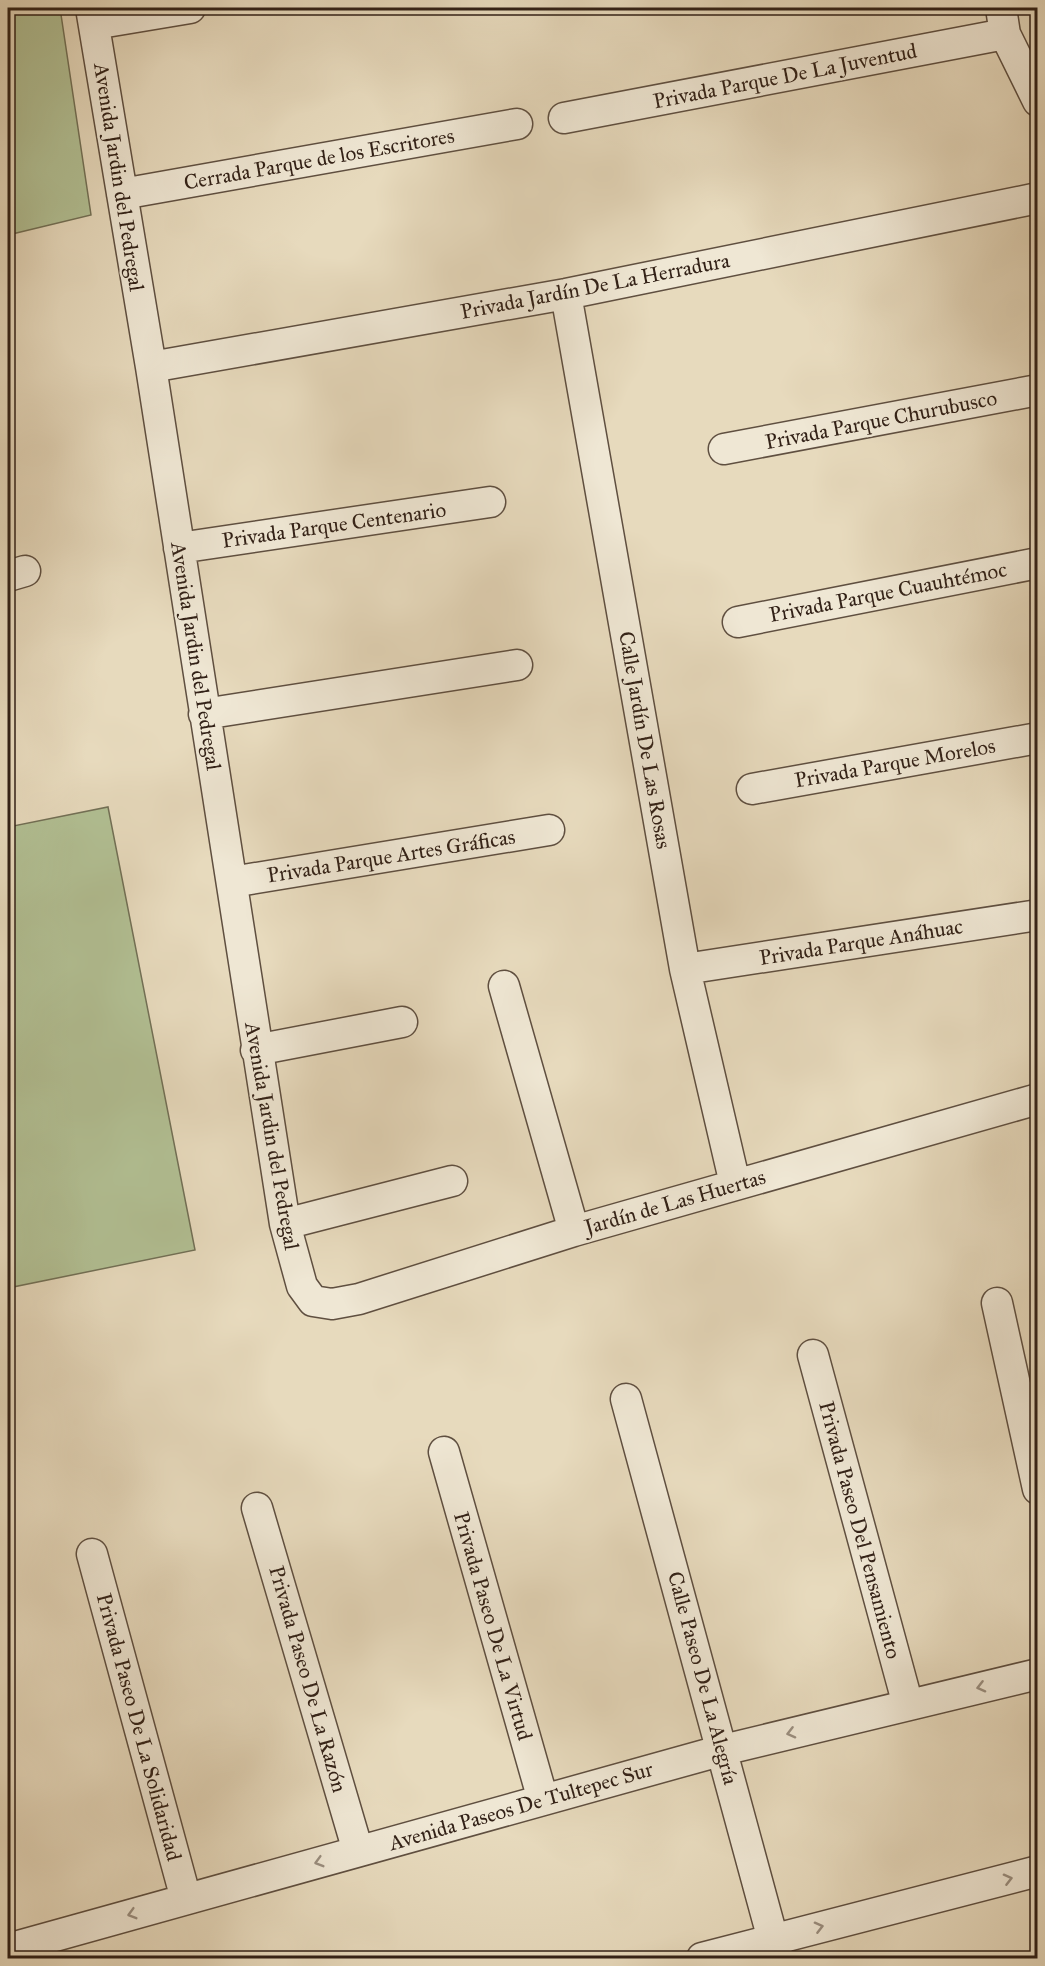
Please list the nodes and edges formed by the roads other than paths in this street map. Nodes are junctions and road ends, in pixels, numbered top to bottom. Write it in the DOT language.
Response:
graph roads {
  1 [pos="190,8"];
  2 [pos="92,16"];
  3 [pos="1003,21"];
  4 [pos="1038,100"];
  5 [pos="564,118"];
  6 [pos="517,124"];
  7 [pos="122,194"];
  8 [pos="1038,198"];
  9 [pos="566,294"];
  10 [pos="151,367"];
  11 [pos="1038,390"];
  12 [pos="724,450"];
  13 [pos="490,502"];
  14 [pos="179,548"];
  15 [pos="1038,563"];
  16 [pos="738,622"];
  17 [pos="517,664"];
  18 [pos="204,714"];
  19 [pos="1038,738"];
  20 [pos="752,789"];
  21 [pos="549,830"];
  22 [pos="232,882"];
  23 [pos="1038,915"];
  24 [pos="685,969"];
  25 [pos="504,986"];
  26 [pos="402,1022"];
  27 [pos="256,1050"];
  28 [pos="1038,1099"];
  29 [pos="452,1181"];
  30 [pos="735,1184"];
  31 [pos="285,1224"];
  32 [pos="574,1231"];
  33 [pos="313,1301"];
  34 [pos="997,1303"];
  35 [pos="813,1355"];
  36 [pos="626,1399"];
  37 [pos="444,1452"];
  38 [pos="1038,1489"];
  39 [pos="257,1508"];
  40 [pos="92,1554"];
  41 [pos="1038,1674"];
  42 [pos="908,1705"];
  43 [pos="723,1750"];
  44 [pos="543,1800"];
  45 [pos="358,1851"];
  46 [pos="1038,1871"];
  47 [pos="186,1899"];
  48 [pos="8,1949"];
  49 [pos="775,1949"];
  50 [pos="702,1959"];
  1 -- 2 [label="street"];
  2 -- 7 [label="street, Avenida Jardin del Pedregal"];
  3 -- 4 [label="street"];
  3 -- 5 [label="street, Privada Parque De La Juventud"];
  6 -- 7 [label="street, Cerrada Parque de los Escritores"];
  7 -- 10 [label="street, Avenida Jardin del Pedregal"];
  8 -- 9 [label="street, Privada Jardín De La Herradura"];
  9 -- 10 [label="street, Privada Jardín De La Herradura"];
  9 -- 24 [label="street, Calle Jardín De Las Rosas"];
  10 -- 14 [label="street, Avenida Jardin del Pedregal"];
  11 -- 12 [label="street, Privada Parque Churubusco"];
  13 -- 14 [label="street, Privada Parque Centenario"];
  14 -- 18 [label="street, Avenida Jardin del Pedregal"];
  15 -- 16 [label="street, Privada Parque Cuauhtémoc"];
  17 -- 18 [label="street"];
  18 -- 22 [label="street, Avenida Jardin del Pedregal"];
  19 -- 20 [label="street, Privada Parque Morelos"];
  21 -- 22 [label="street, Privada Parque Artes Gráficas"];
  22 -- 27 [label="street, Avenida Jardin del Pedregal"];
  23 -- 24 [label="street, Privada Parque Anáhuac"];
  24 -- 30 [label="street, Calle Jardín De Las Rosas"];
  25 -- 32 [label="street"];
  26 -- 27 [label="street"];
  27 -- 31 [label="street, Avenida Jardin del Pedregal"];
  28 -- 30 [label="street, Jardín de Las Huertas"];
  29 -- 31 [label="street"];
  30 -- 32 [label="street, Jardín de Las Huertas"];
  31 -- 33 [label="street, Avenida Jardin del Pedregal"];
  32 -- 33 [label="street, Jardín de Las Huertas"];
  34 -- 38 [label="street"];
  35 -- 42 [label="street, Privada Paseo Del Pensamiento"];
  36 -- 43 [label="street, Calle Paseo De La Alegría"];
  37 -- 44 [label="street, Privada Paseo De La Virtud"];
  39 -- 45 [label="street, Privada Paseo De La Razón"];
  40 -- 47 [label="street, Privada Paseo De La Solidaridad"];
  41 -- 42 [label="street, Avenida Paseos De Tultepec Sur, one-way"];
  42 -- 43 [label="street, Avenida Paseos De Tultepec Sur, one-way"];
  43 -- 44 [label="street, Avenida Paseos De Tultepec Sur"];
  43 -- 49 [label="street, Calle Paseo De La Alegría"];
  44 -- 45 [label="street, Avenida Paseos De Tultepec Sur"];
  45 -- 47 [label="street, Avenida Paseos De Tultepec Sur, one-way"];
  49 -- 46 [label="street, one-way"];
  47 -- 48 [label="street, Avenida Paseos De Tultepec Sur, one-way"];
  49 -- 50 [label="street"];
}
